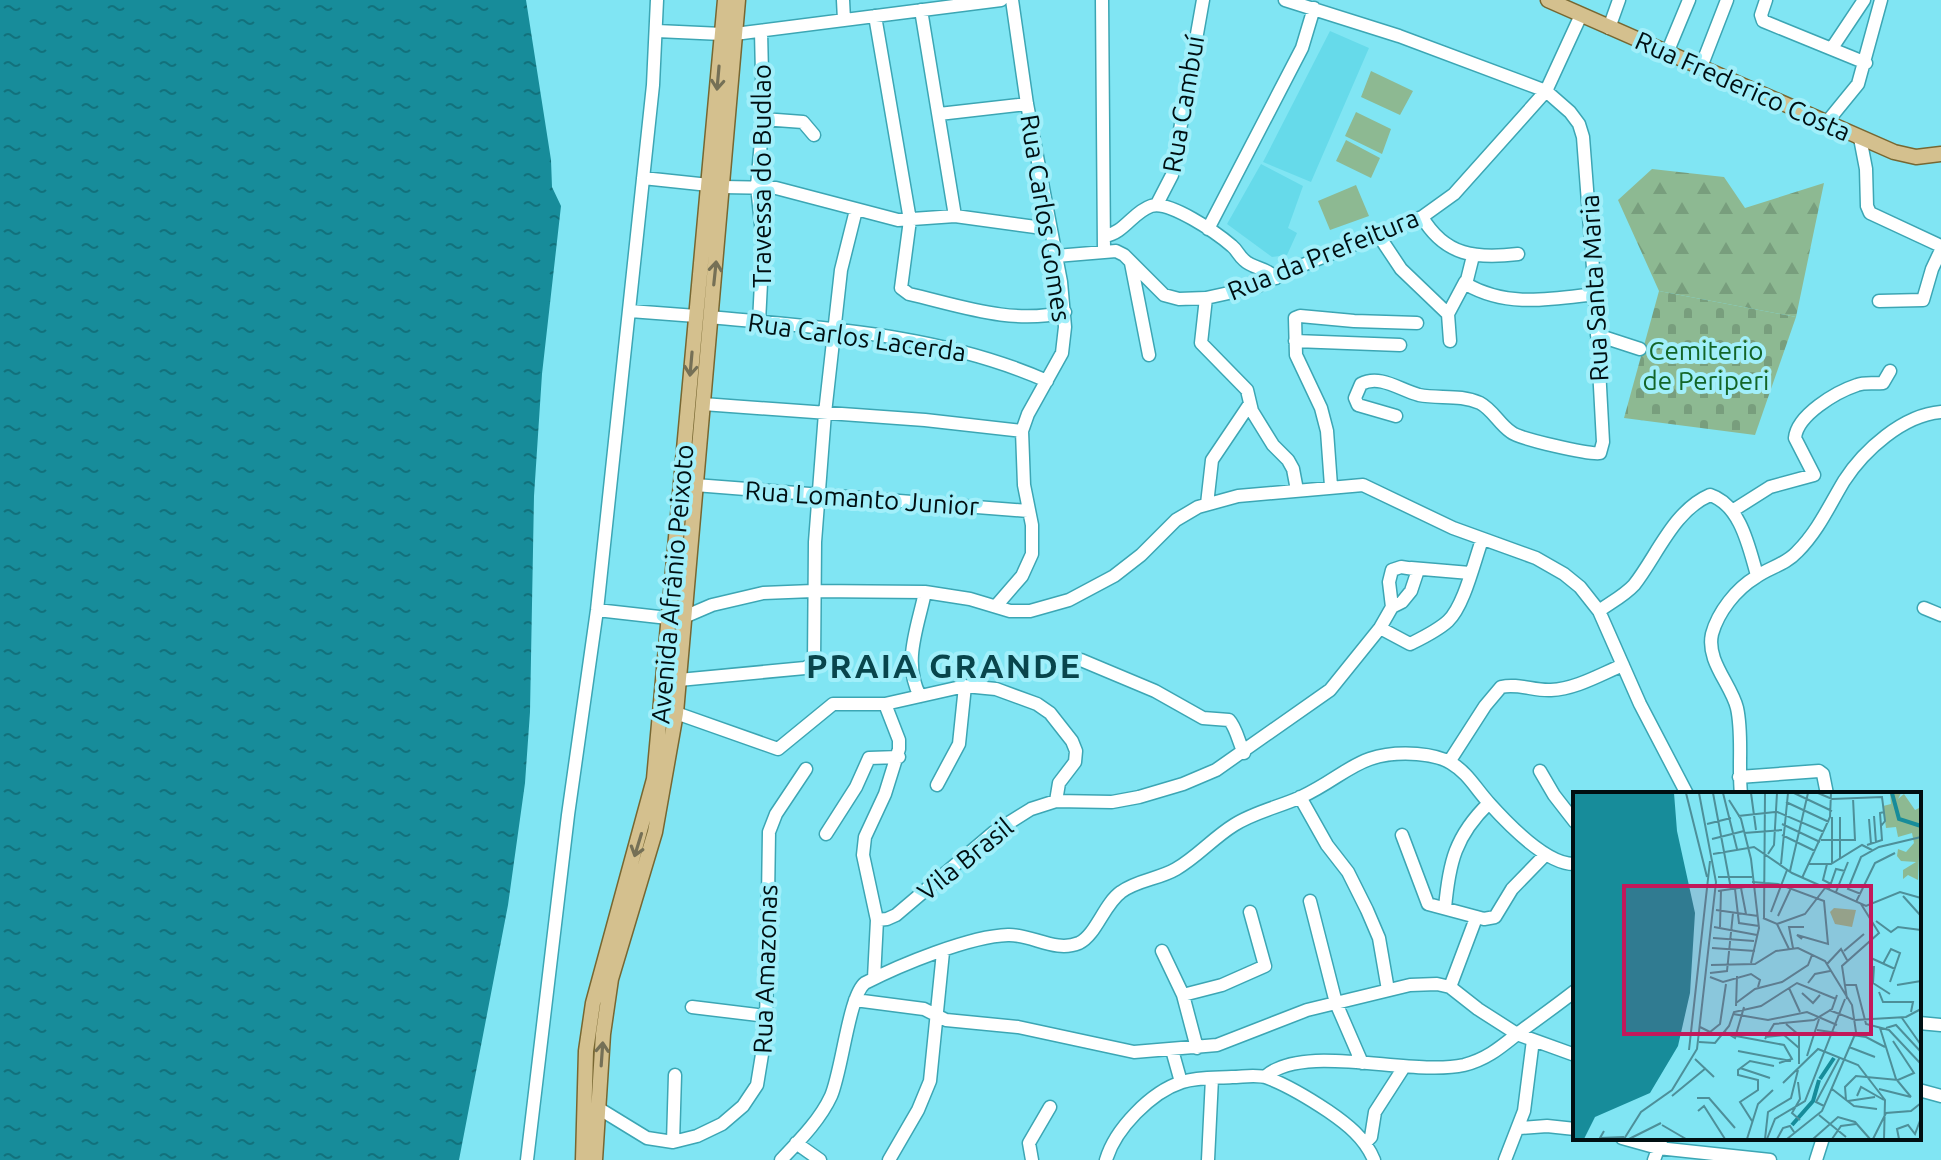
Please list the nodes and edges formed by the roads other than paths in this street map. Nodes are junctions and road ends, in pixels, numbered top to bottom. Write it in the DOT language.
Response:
graph roads {
  1 [pos="657,0"];
  2 [pos="725,0"];
  3 [pos="738,0"];
  4 [pos="843,0"];
  5 [pos="1001,0"];
  6 [pos="1012,0"];
  7 [pos="1102,0"];
  8 [pos="1203,0"];
  9 [pos="1285,0"];
  10 [pos="1548,0"];
  11 [pos="1619,0"];
  12 [pos="1689,0"];
  13 [pos="1727,0"];
  14 [pos="1766,0"];
  15 [pos="1864,0"];
  16 [pos="1881,0"];
  17 [pos="1308,4"];
  18 [pos="921,10"];
  19 [pos="1581,15"];
  20 [pos="875,16"];
  21 [pos="844,20"];
  22 [pos="1609,28"];
  23 [pos="657,31"];
  24 [pos="761,31"];
  25 [pos="729,34"];
  26 [pos="1832,48"];
  27 [pos="1667,53"];
  28 [pos="1866,63"];
  29 [pos="1701,67"];
  30 [pos="1546,91"];
  31 [pos="1027,104"];
  32 [pos="939,114"];
  33 [pos="763,119"];
  34 [pos="1827,122"];
  35 [pos="814,135"];
  36 [pos="1860,138"];
  37 [pos="1941,154"];
  38 [pos="643,178"];
  39 [pos="716,186"];
  40 [pos="757,186"];
  41 [pos="1157,204"];
  42 [pos="856,210"];
  43 [pos="955,216"];
  44 [pos="1422,217"];
  45 [pos="910,220"];
  46 [pos="1050,229"];
  47 [pos="1208,229"];
  48 [pos="1105,236"];
  49 [pos="1379,236"];
  50 [pos="1941,248"];
  51 [pos="1104,251"];
  52 [pos="1518,254"];
  53 [pos="1056,256"];
  54 [pos="1473,256"];
  55 [pos="1131,263"];
  56 [pos="1276,278"];
  57 [pos="1465,282"];
  58 [pos="1158,292"];
  59 [pos="1595,294"];
  60 [pos="1206,298"];
  61 [pos="1879,301"];
  62 [pos="1139,305"];
  63 [pos="630,311"];
  64 [pos="1065,312"];
  65 [pos="1448,314"];
  66 [pos="703,317"];
  67 [pos="759,322"];
  68 [pos="1417,323"];
  69 [pos="833,330"];
  70 [pos="1597,335"];
  71 [pos="1295,341"];
  72 [pos="1450,341"];
  73 [pos="1400,345"];
  74 [pos="1640,349"];
  75 [pos="1149,355"];
  76 [pos="1890,371"];
  77 [pos="1047,381"];
  78 [pos="703,404"];
  79 [pos="1249,405"];
  80 [pos="1941,412"];
  81 [pos="825,413"];
  82 [pos="1396,416"];
  83 [pos="1022,431"];
  84 [pos="695,485"];
  85 [pos="1331,486"];
  86 [pos="1297,490"];
  87 [pos="819,495"];
  88 [pos="1207,504"];
  89 [pos="1028,511"];
  90 [pos="1732,511"];
  91 [pos="1482,540"];
  92 [pos="1411,568"];
  93 [pos="1470,573"];
  94 [pos="1757,575"];
  95 [pos="813,591"];
  96 [pos="925,592"];
  97 [pos="996,606"];
  98 [pos="1392,607"];
  99 [pos="1924,608"];
  100 [pos="597,610"];
  101 [pos="1599,611"];
  102 [pos="1941,615"];
  103 [pos="676,617"];
  104 [pos="1380,628"];
  105 [pos="1081,660"];
  106 [pos="1623,665"];
  107 [pos="679,680"];
  108 [pos="965,686"];
  109 [pos="920,696"];
  110 [pos="885,704"];
  111 [pos="676,713"];
  112 [pos="1244,753"];
  113 [pos="899,757"];
  114 [pos="1449,762"];
  115 [pos="806,769"];
  116 [pos="1540,771"];
  117 [pos="1739,777"];
  118 [pos="937,785"];
  119 [pos="1686,792"];
  120 [pos="1741,792"];
  121 [pos="1827,792"];
  122 [pos="1300,797"];
  123 [pos="1056,801"];
  124 [pos="1489,803"];
  125 [pos="1573,819"];
  126 [pos="826,834"];
  127 [pos="1402,835"];
  128 [pos="1545,855"];
  129 [pos="1573,864"];
  130 [pos="1310,901"];
  131 [pos="1445,908"];
  132 [pos="1250,912"];
  133 [pos="1476,918"];
  134 [pos="877,920"];
  135 [pos="1162,951"];
  136 [pos="943,952"];
  137 [pos="874,978"];
  138 [pos="1450,987"];
  139 [pos="1388,990"];
  140 [pos="1573,992"];
  141 [pos="857,994"];
  142 [pos="1183,995"];
  143 [pos="1336,1003"];
  144 [pos="692,1007"];
  145 [pos="937,1015"];
  146 [pos="766,1016"];
  147 [pos="1921,1021"];
  148 [pos="1941,1025"];
  149 [pos="1517,1034"];
  150 [pos="1533,1040"];
  151 [pos="1197,1048"];
  152 [pos="1172,1050"];
  153 [pos="1573,1054"];
  154 [pos="1362,1063"];
  155 [pos="1404,1067"];
  156 [pos="675,1075"];
  157 [pos="1266,1076"];
  158 [pos="1212,1078"];
  159 [pos="1181,1082"];
  160 [pos="1921,1091"];
  161 [pos="1941,1096"];
  162 [pos="1050,1107"];
  163 [pos="598,1108"];
  164 [pos="1520,1128"];
  165 [pos="1573,1129"];
  166 [pos="1629,1140"];
  167 [pos="1822,1140"];
  168 [pos="673,1142"];
  169 [pos="796,1143"];
  170 [pos="1365,1143"];
  171 [pos="1658,1149"];
  172 [pos="1735,1157"];
  173 [pos="527,1160"];
  174 [pos="583,1160"];
  175 [pos="595,1160"];
  176 [pos="781,1160"];
  177 [pos="820,1160"];
  178 [pos="889,1160"];
  179 [pos="1032,1160"];
  180 [pos="1106,1160"];
  181 [pos="1208,1160"];
  182 [pos="1374,1160"];
  183 [pos="1505,1160"];
  184 [pos="1770,1160"];
  185 [pos="1816,1160"];
  1 -- 23 [label="street"];
  2 -- 25 [label="main road, Avenida Afrânio Peixoto"];
  3 -- 25 [label="main road, Avenida Afrânio Peixoto"];
  4 -- 21 [label="street"];
  5 -- 18 [label="street"];
  6 -- 31 [label="street, Rua Carlos Gomes"];
  7 -- 48 [label="street"];
  8 -- 41 [label="street, Rua Cambuí"];
  9 -- 17 [label="street, Rua Santa Maria"];
  10 -- 19 [label="main road, Rua Frederico Costa"];
  11 -- 22 [label="street"];
  12 -- 27 [label="street"];
  13 -- 29 [label="street"];
  14 -- 26 [label="street"];
  15 -- 26 [label="street"];
  16 -- 28 [label="street"];
  17 -- 30 [label="street, Rua Santa Maria"];
  17 -- 47 [label="street"];
  18 -- 20 [label="street"];
  18 -- 32 [label="street"];
  19 -- 22 [label="main road, Rua Frederico Costa"];
  19 -- 30 [label="street, Rua da Prefeitura"];
  20 -- 21 [label="street"];
  20 -- 45 [label="street"];
  21 -- 24 [label="street"];
  22 -- 27 [label="main road, Rua Frederico Costa"];
  23 -- 25 [label="street"];
  23 -- 38 [label="street"];
  24 -- 25 [label="street"];
  24 -- 33 [label="street, Travessa do Budlao"];
  25 -- 39 [label="main road, Avenida Afrânio Peixoto"];
  26 -- 28 [label="street"];
  27 -- 29 [label="main road, Rua Frederico Costa"];
  28 -- 34 [label="street"];
  29 -- 34 [label="main road, Rua Frederico Costa"];
  30 -- 44 [label="street, Rua da Prefeitura"];
  30 -- 59 [label="street, Rua Santa Maria"];
  31 -- 32 [label="street"];
  31 -- 46 [label="street, Rua Carlos Gomes"];
  32 -- 43 [label="street"];
  33 -- 35 [label="street"];
  33 -- 40 [label="street, Travessa do Budlao"];
  34 -- 36 [label="main road, Rua Frederico Costa"];
  36 -- 37 [label="main road, Rua Frederico Costa"];
  36 -- 50 [label="street"];
  38 -- 39 [label="street"];
  38 -- 63 [label="street"];
  39 -- 40 [label="street"];
  39 -- 66 [label="main road, Avenida Afrânio Peixoto"];
  40 -- 42 [label="street"];
  40 -- 67 [label="street, Travessa do Budlao"];
  41 -- 47 [label="street"];
  41 -- 48 [label="street"];
  42 -- 45 [label="street"];
  42 -- 69 [label="street"];
  43 -- 45 [label="street"];
  43 -- 46 [label="street"];
  44 -- 49 [label="street, Rua da Prefeitura"];
  44 -- 54 [label="street"];
  45 -- 64 [label="street"];
  46 -- 53 [label="street, Rua Carlos Gomes"];
  47 -- 56 [label="street"];
  48 -- 51 [label="street"];
  49 -- 56 [label="street, Rua da Prefeitura"];
  49 -- 65 [label="street"];
  50 -- 61 [label="street"];
  51 -- 53 [label="street"];
  51 -- 55 [label="street"];
  52 -- 54 [label="street"];
  53 -- 64 [label="street, Rua Carlos Gomes"];
  54 -- 57 [label="street"];
  55 -- 58 [label="street"];
  55 -- 62 [label="street"];
  56 -- 60 [label="street, Rua da Prefeitura"];
  57 -- 59 [label="street"];
  57 -- 65 [label="street"];
  58 -- 60 [label="street, Rua da Prefeitura"];
  58 -- 62 [label="street"];
  59 -- 70 [label="street, Rua Santa Maria"];
  60 -- 79 [label="street"];
  62 -- 75 [label="street"];
  63 -- 66 [label="street, Rua Carlos Lacerda"];
  63 -- 100 [label="street"];
  64 -- 77 [label="street, Rua Carlos Gomes"];
  65 -- 72 [label="street"];
  66 -- 67 [label="street, Rua Carlos Lacerda"];
  66 -- 78 [label="main road, Avenida Afrânio Peixoto"];
  66 -- 103 [label="main road, Avenida Afrânio Peixoto, one-way"];
  67 -- 69 [label="street, Rua Carlos Lacerda"];
  68 -- 71 [label="street"];
  69 -- 77 [label="street, Rua Carlos Lacerda"];
  69 -- 81 [label="street"];
  70 -- 74 [label="street"];
  70 -- 82 [label="street, Rua Santa Maria"];
  71 -- 73 [label="street"];
  71 -- 85 [label="street"];
  76 -- 90 [label="street"];
  77 -- 83 [label="street, Rua Carlos Gomes"];
  78 -- 81 [label="street"];
  78 -- 84 [label="main road, Avenida Afrânio Peixoto"];
  79 -- 86 [label="street"];
  79 -- 88 [label="street"];
  80 -- 94 [label="street"];
  81 -- 83 [label="street"];
  81 -- 87 [label="street"];
  83 -- 89 [label="street, Rua Carlos Gomes"];
  84 -- 87 [label="street, Rua Lomanto Junior"];
  84 -- 103 [label="main road, Avenida Afrânio Peixoto"];
  85 -- 86 [label="street"];
  85 -- 91 [label="street"];
  86 -- 88 [label="street"];
  87 -- 89 [label="street, Rua Lomanto Junior"];
  87 -- 95 [label="street"];
  88 -- 97 [label="street"];
  89 -- 97 [label="street, Rua Carlos Gomes"];
  90 -- 94 [label="street"];
  90 -- 101 [label="street"];
  91 -- 93 [label="street"];
  91 -- 101 [label="street"];
  92 -- 93 [label="street"];
  92 -- 98 [label="street"];
  92 -- 98 [label="street"];
  93 -- 104 [label="street"];
  94 -- 117 [label="street"];
  95 -- 96 [label="street"];
  95 -- 103 [label="street"];
  95 -- 107 [label="street"];
  96 -- 97 [label="street"];
  96 -- 109 [label="street"];
  98 -- 104 [label="street"];
  99 -- 102 [label="street"];
  100 -- 103 [label="street"];
  100 -- 173 [label="street"];
  101 -- 106 [label="street"];
  103 -- 107 [label="main road, Avenida Afrânio Peixoto"];
  103 -- 174 [label="main road, Avenida Afrânio Peixoto, one-way"];
  104 -- 112 [label="street"];
  105 -- 112 [label="street"];
  106 -- 114 [label="street"];
  106 -- 119 [label="street"];
  107 -- 111 [label="main road, Avenida Afrânio Peixoto"];
  108 -- 109 [label="street"];
  108 -- 118 [label="street"];
  108 -- 123 [label="street"];
  109 -- 110 [label="street"];
  110 -- 111 [label="street"];
  110 -- 113 [label="street"];
  163 -- 111 [label="main road, Avenida Afrânio Peixoto, one-way"];
  112 -- 123 [label="street"];
  113 -- 126 [label="street"];
  113 -- 134 [label="street"];
  114 -- 122 [label="street"];
  114 -- 124 [label="street"];
  115 -- 146 [label="street, Rua Amazonas"];
  116 -- 125 [label="street"];
  117 -- 120 [label="street"];
  117 -- 121 [label="street"];
  122 -- 136 [label="street"];
  122 -- 139 [label="street"];
  123 -- 134 [label="street, Vila Brasil"];
  124 -- 128 [label="street"];
  124 -- 131 [label="street"];
  127 -- 131 [label="street"];
  128 -- 129 [label="street"];
  128 -- 133 [label="street"];
  130 -- 143 [label="street"];
  131 -- 133 [label="street"];
  132 -- 142 [label="street"];
  133 -- 138 [label="street"];
  134 -- 137 [label="street"];
  135 -- 142 [label="street"];
  136 -- 137 [label="street"];
  136 -- 145 [label="street"];
  137 -- 141 [label="street"];
  138 -- 139 [label="street"];
  138 -- 149 [label="street"];
  139 -- 143 [label="street"];
  140 -- 149 [label="street"];
  141 -- 145 [label="street"];
  141 -- 169 [label="street"];
  142 -- 151 [label="street"];
  143 -- 151 [label="street"];
  143 -- 154 [label="street"];
  144 -- 146 [label="street"];
  145 -- 152 [label="street"];
  145 -- 178 [label="street"];
  146 -- 168 [label="street, Rua Amazonas"];
  147 -- 148 [label="street"];
  149 -- 150 [label="street"];
  149 -- 155 [label="street"];
  150 -- 153 [label="street"];
  150 -- 164 [label="street"];
  151 -- 152 [label="street"];
  152 -- 159 [label="street"];
  154 -- 155 [label="street"];
  154 -- 157 [label="street"];
  155 -- 170 [label="street"];
  156 -- 168 [label="street"];
  157 -- 158 [label="street"];
  157 -- 170 [label="street"];
  158 -- 159 [label="street"];
  158 -- 181 [label="street"];
  159 -- 180 [label="street"];
  160 -- 161 [label="street"];
  162 -- 179 [label="street"];
  163 -- 168 [label="street"];
  163 -- 175 [label="main road, Avenida Afrânio Peixoto"];
  164 -- 165 [label="street"];
  164 -- 183 [label="street"];
  166 -- 171 [label="street"];
  167 -- 185 [label="street"];
  169 -- 176 [label="street"];
  169 -- 177 [label="street"];
  170 -- 182 [label="street"];
  171 -- 172 [label="street"];
  172 -- 184 [label="street"];
}
